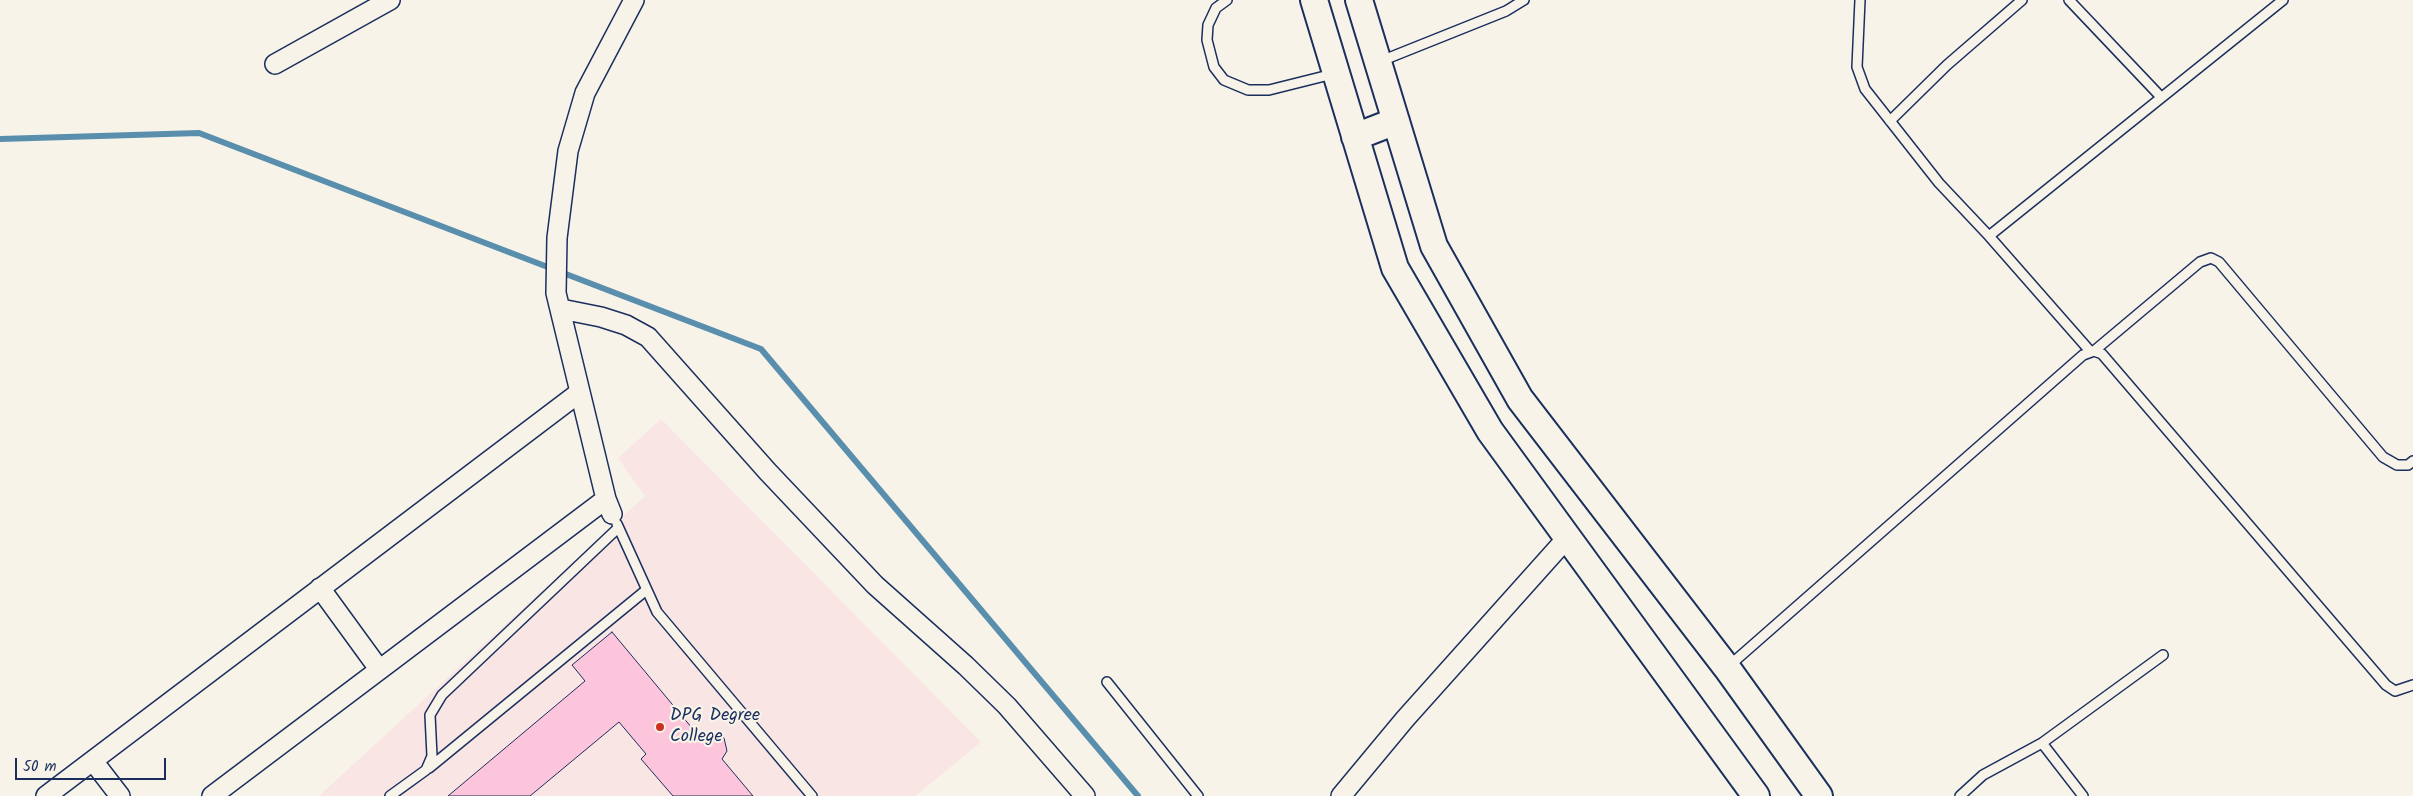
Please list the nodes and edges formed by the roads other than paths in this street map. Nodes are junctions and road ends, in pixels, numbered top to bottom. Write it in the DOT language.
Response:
graph roads {
  1 [pos="390,0"];
  2 [pos="634,0"];
  3 [pos="1227,0"];
  4 [pos="1314,0"];
  5 [pos="1359,0"];
  6 [pos="1524,0"];
  7 [pos="1860,0"];
  8 [pos="2022,0"];
  9 [pos="2069,0"];
  10 [pos="2283,0"];
  11 [pos="1378,62"];
  12 [pos="275,64"];
  13 [pos="1336,74"];
  14 [pos="2161,97"];
  15 [pos="1890,121"];
  16 [pos="1396,122"];
  17 [pos="1355,137"];
  18 [pos="1990,236"];
  19 [pos="558,301"];
  20 [pos="2092,351"];
  21 [pos="580,392"];
  22 [pos="2413,461"];
  23 [pos="612,514"];
  24 [pos="1567,538"];
  25 [pos="320,588"];
  26 [pos="645,591"];
  27 [pos="2163,655"];
  28 [pos="1727,668"];
  29 [pos="379,670"];
  30 [pos="1107,682"];
  31 [pos="2413,685"];
  32 [pos="2042,743"];
  33 [pos="93,761"];
  34 [pos="426,770"];
  35 [pos="46,796"];
  36 [pos="120,796"];
  37 [pos="212,796"];
  38 [pos="390,796"];
  39 [pos="812,796"];
  40 [pos="1085,796"];
  41 [pos="1198,796"];
  42 [pos="1341,796"];
  43 [pos="1756,796"];
  44 [pos="1819,796"];
  45 [pos="1960,796"];
  46 [pos="2083,796"];
  1 -- 12 [label="street"];
  2 -- 19 [label="street"];
  3 -- 13 [label="lane"];
  4 -- 13 [label="main road"];
  5 -- 11 [label="main road"];
  6 -- 11 [label="lane"];
  7 -- 15 [label="lane"];
  8 -- 15 [label="lane"];
  9 -- 14 [label="lane"];
  10 -- 14 [label="lane"];
  11 -- 16 [label="main road"];
  13 -- 17 [label="main road"];
  14 -- 18 [label="lane"];
  15 -- 18 [label="lane"];
  16 -- 17 [label="main road"];
  16 -- 28 [label="main road"];
  17 -- 24 [label="main road"];
  18 -- 20 [label="lane"];
  19 -- 21 [label="street"];
  19 -- 40 [label="street"];
  20 -- 22 [label="lane"];
  20 -- 28 [label="lane"];
  20 -- 31 [label="lane"];
  21 -- 23 [label="street"];
  21 -- 25 [label="street"];
  23 -- 26 [label="lane"];
  23 -- 29 [label="street"];
  23 -- 34 [label="lane"];
  24 -- 42 [label="street"];
  24 -- 43 [label="main road"];
  25 -- 29 [label="street"];
  25 -- 33 [label="street"];
  26 -- 34 [label="lane"];
  26 -- 39 [label="lane"];
  27 -- 32 [label="lane"];
  28 -- 44 [label="main road"];
  29 -- 37 [label="street"];
  30 -- 41 [label="lane"];
  32 -- 45 [label="lane"];
  32 -- 46 [label="lane"];
  33 -- 35 [label="street"];
  33 -- 36 [label="street"];
  34 -- 38 [label="lane"];
}
